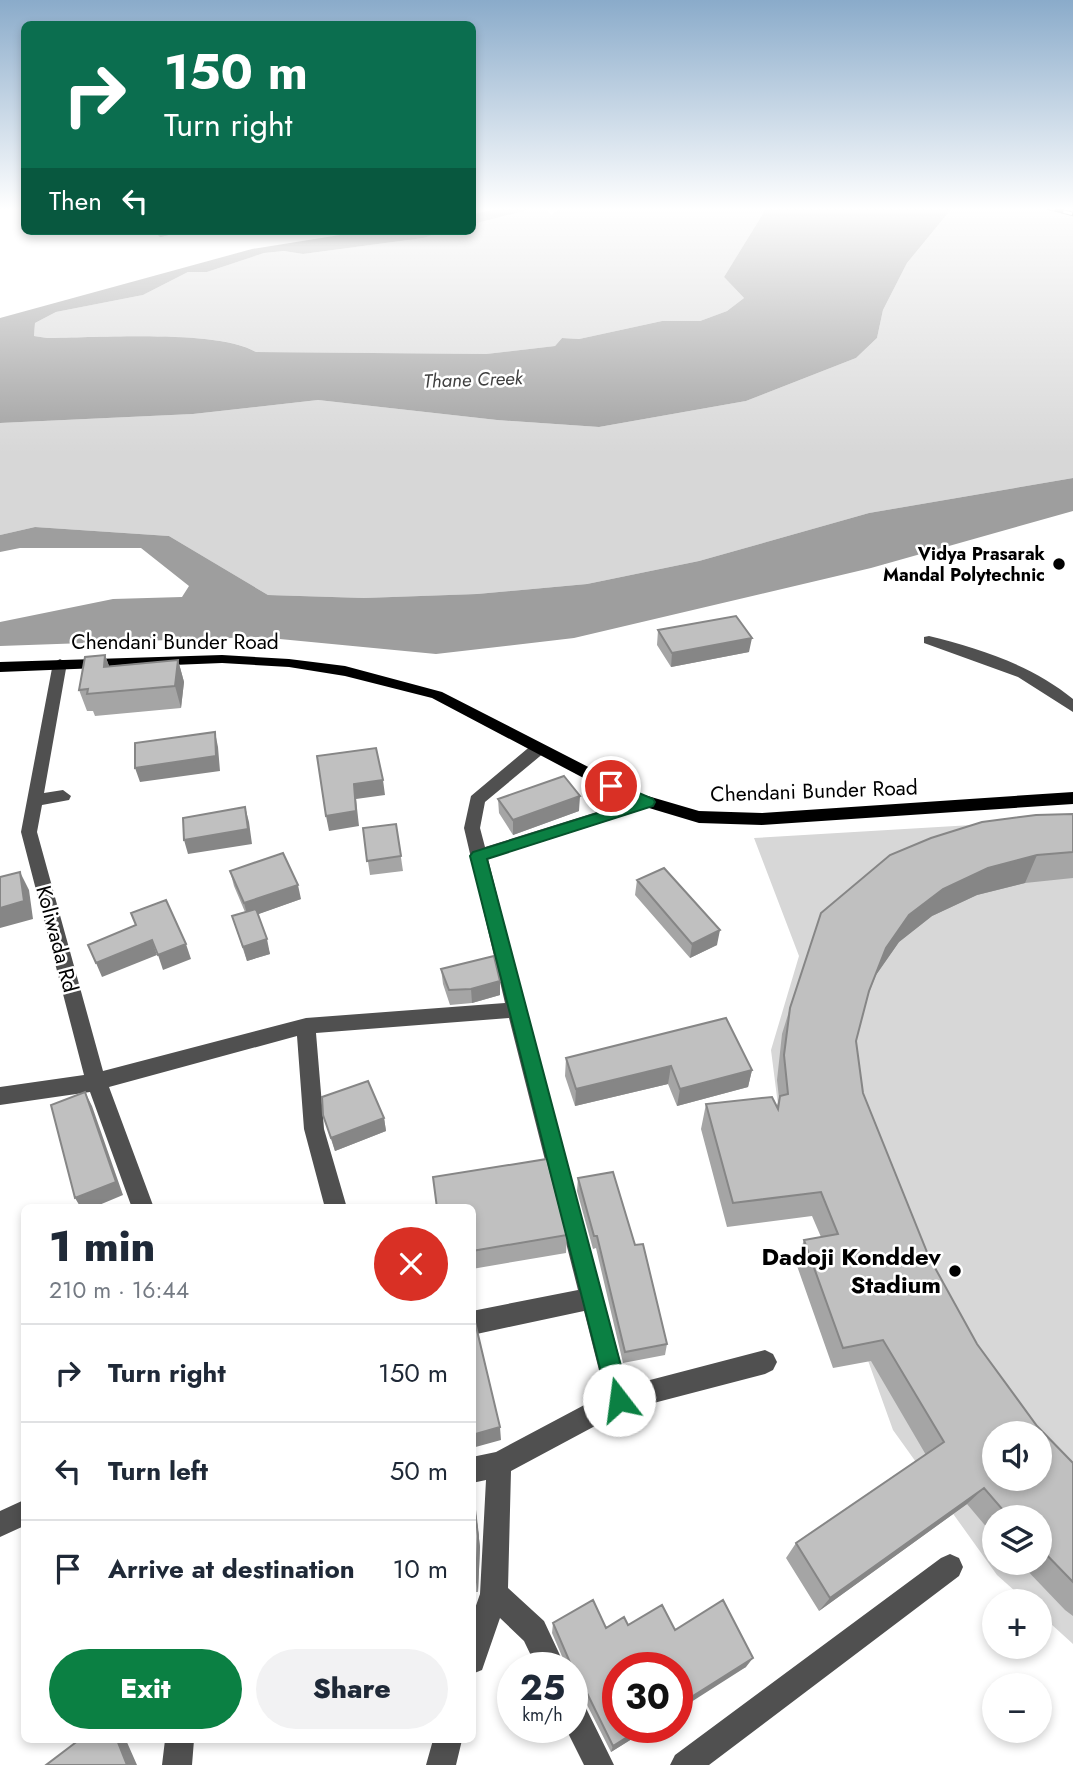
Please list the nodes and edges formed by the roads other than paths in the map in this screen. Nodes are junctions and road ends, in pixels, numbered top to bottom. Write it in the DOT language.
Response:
graph roads {
  1 [pos="929,640"];
  2 [pos="60,663"];
  3 [pos="0,667"];
  4 [pos="1073,707"];
  5 [pos="539,748"];
  6 [pos="63,796"];
  7 [pos="1073,798"];
  8 [pos="33,801"];
  9 [pos="648,802"];
  10 [pos="478,856"];
  11 [pos="516,1010"];
  12 [pos="306,1026"];
  13 [pos="96,1082"];
  14 [pos="0,1096"];
  15 [pos="142,1204"];
  16 [pos="335,1204"];
  17 [pos="593,1298"];
  18 [pos="476,1322"];
  19 [pos="765,1362"];
  20 [pos="619,1400"];
  21 [pos="499,1464"];
  22 [pos="476,1469"];
  23 [pos="21,1514"];
  24 [pos="0,1524"];
  25 [pos="950,1567"];
  26 [pos="494,1594"];
  27 [pos="476,1648"];
  28 [pos="544,1652"];
  29 [pos="180,1743"];
  30 [pos="447,1743"];
  31 [pos="588,1743"];
  32 [pos="177,1765"];
  33 [pos="441,1765"];
  34 [pos="599,1765"];
  35 [pos="685,1765"];
  1 -- 4 [label="street"];
  2 -- 3 [label="main road, Chendani Bunder Road"];
  2 -- 5 [label="main road, Chendani Bunder Road"];
  2 -- 8 [label="street, Koliwada Rd"];
  5 -- 9 [label="main road, Chendani Bunder Road"];
  5 -- 10 [label="street"];
  6 -- 8 [label="street"];
  7 -- 9 [label="main road, Chendani Bunder Road"];
  8 -- 13 [label="street, Koliwada Rd"];
  9 -- 10 [label="street"];
  10 -- 11 [label="street"];
  11 -- 12 [label="street"];
  11 -- 17 [label="street"];
  12 -- 13 [label="street"];
  12 -- 16 [label="street"];
  13 -- 14 [label="street"];
  13 -- 15 [label="street, Koliwada Rd"];
  17 -- 18 [label="street"];
  17 -- 20 [label="street"];
  19 -- 20 [label="street"];
  20 -- 21 [label="street"];
  21 -- 22 [label="street"];
  21 -- 26 [label="street"];
  23 -- 24 [label="street"];
  25 -- 35 [label="street"];
  26 -- 27 [label="street"];
  26 -- 28 [label="street"];
  29 -- 32 [label="street"];
  30 -- 33 [label="street"];
  31 -- 34 [label="street"];
}
